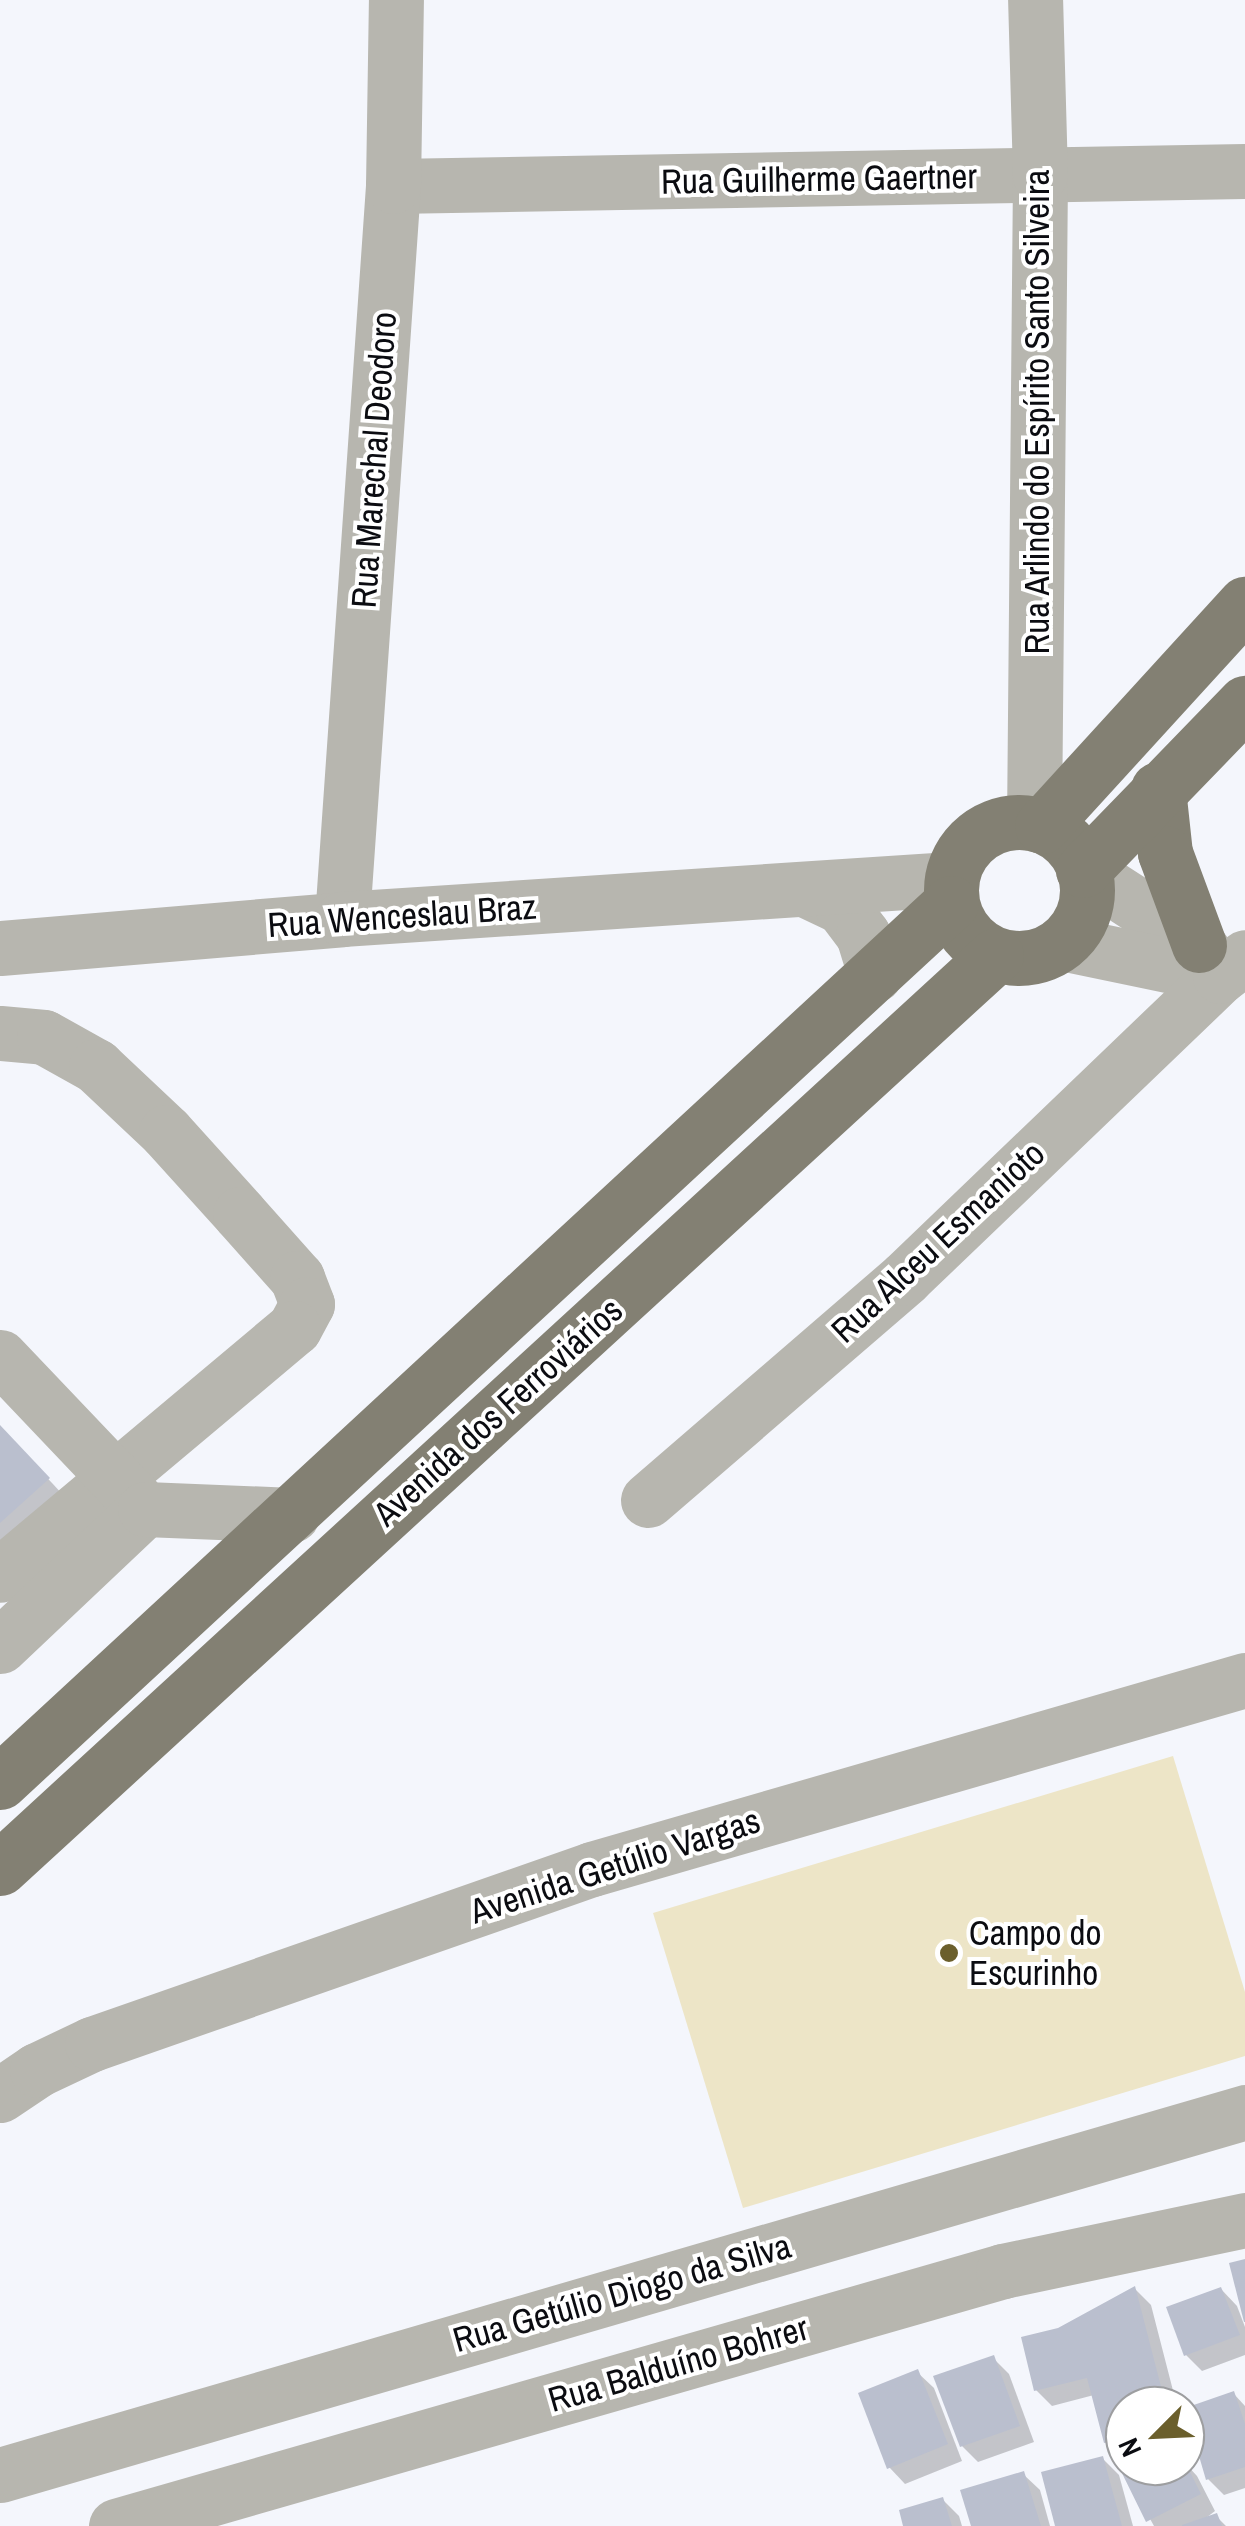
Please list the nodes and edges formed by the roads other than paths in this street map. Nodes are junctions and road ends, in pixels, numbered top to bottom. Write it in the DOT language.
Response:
graph roads {
  1 [pos="396,0"];
  2 [pos="1036,0"];
  3 [pos="1245,171"];
  4 [pos="1040,175"];
  5 [pos="393,186"];
  6 [pos="1245,604"];
  7 [pos="1245,704"];
  8 [pos="1158,788"];
  9 [pos="1038,825"];
  10 [pos="1083,870"];
  11 [pos="804,888"];
  12 [pos="951,891"];
  13 [pos="342,919"];
  14 [pos="1062,942"];
  15 [pos="0,948"];
  16 [pos="996,955"];
  17 [pos="1221,959"];
  18 [pos="875,974"];
  19 [pos="0,1033"];
  20 [pos="0,1357"];
  21 [pos="129,1493"];
  22 [pos="648,1500"];
  23 [pos="292,1515"];
  24 [pos="0,1575"];
  25 [pos="0,1646"];
  26 [pos="1245,1680"];
  27 [pos="0,1782"];
  28 [pos="0,1868"];
  29 [pos="0,2095"];
  30 [pos="1245,2112"];
  31 [pos="1245,2220"];
  32 [pos="0,2475"];
  33 [pos="238,2509"];
  34 [pos="116,2526"];
  1 -- 5 [label="street, Rua Marechal Deodoro"];
  2 -- 4 [label="street, Rua Arlindo do Espírito Santo Silveira"];
  3 -- 4 [label="street, Rua Guilherme Gaertner"];
  4 -- 5 [label="street, Rua Guilherme Gaertner"];
  4 -- 9 [label="street, Rua Arlindo do Espírito Santo Silveira"];
  5 -- 13 [label="street, Rua Marechal Deodoro"];
  6 -- 9 [label="main road"];
  7 -- 8 [label="main road"];
  8 -- 10 [label="main road"];
  8 -- 17 [label="main road"];
  9 -- 10 [label="main road"];
  9 -- 12 [label="main road"];
  10 -- 14 [label="main road"];
  10 -- 17 [label="street"];
  11 -- 12 [label="street, Rua Wenceslau Braz"];
  11 -- 13 [label="street, Rua Wenceslau Braz"];
  11 -- 18 [label="street"];
  12 -- 16 [label="main road"];
  12 -- 18 [label="main road, Avenida dos Ferroviários"];
  13 -- 15 [label="street, Rua Wenceslau Braz"];
  14 -- 16 [label="main road"];
  14 -- 17 [label="street"];
  16 -- 28 [label="main road, Avenida dos Ferroviários"];
  17 -- 22 [label="street, Rua Alceu Esmanioto"];
  18 -- 23 [label="main road, Avenida dos Ferroviários"];
  19 -- 21 [label="street"];
  20 -- 21 [label="street"];
  21 -- 23 [label="street"];
  21 -- 24 [label="street"];
  21 -- 25 [label="street"];
  23 -- 27 [label="main road, Avenida dos Ferroviários"];
  26 -- 29 [label="street, Avenida Getúlio Vargas"];
  30 -- 32 [label="street, Rua Getúlio Diogo da Silva"];
  31 -- 33 [label="street, Rua Balduíno Bohrer"];
  33 -- 34 [label="street, Rua Balduíno Bohrer"];
}
